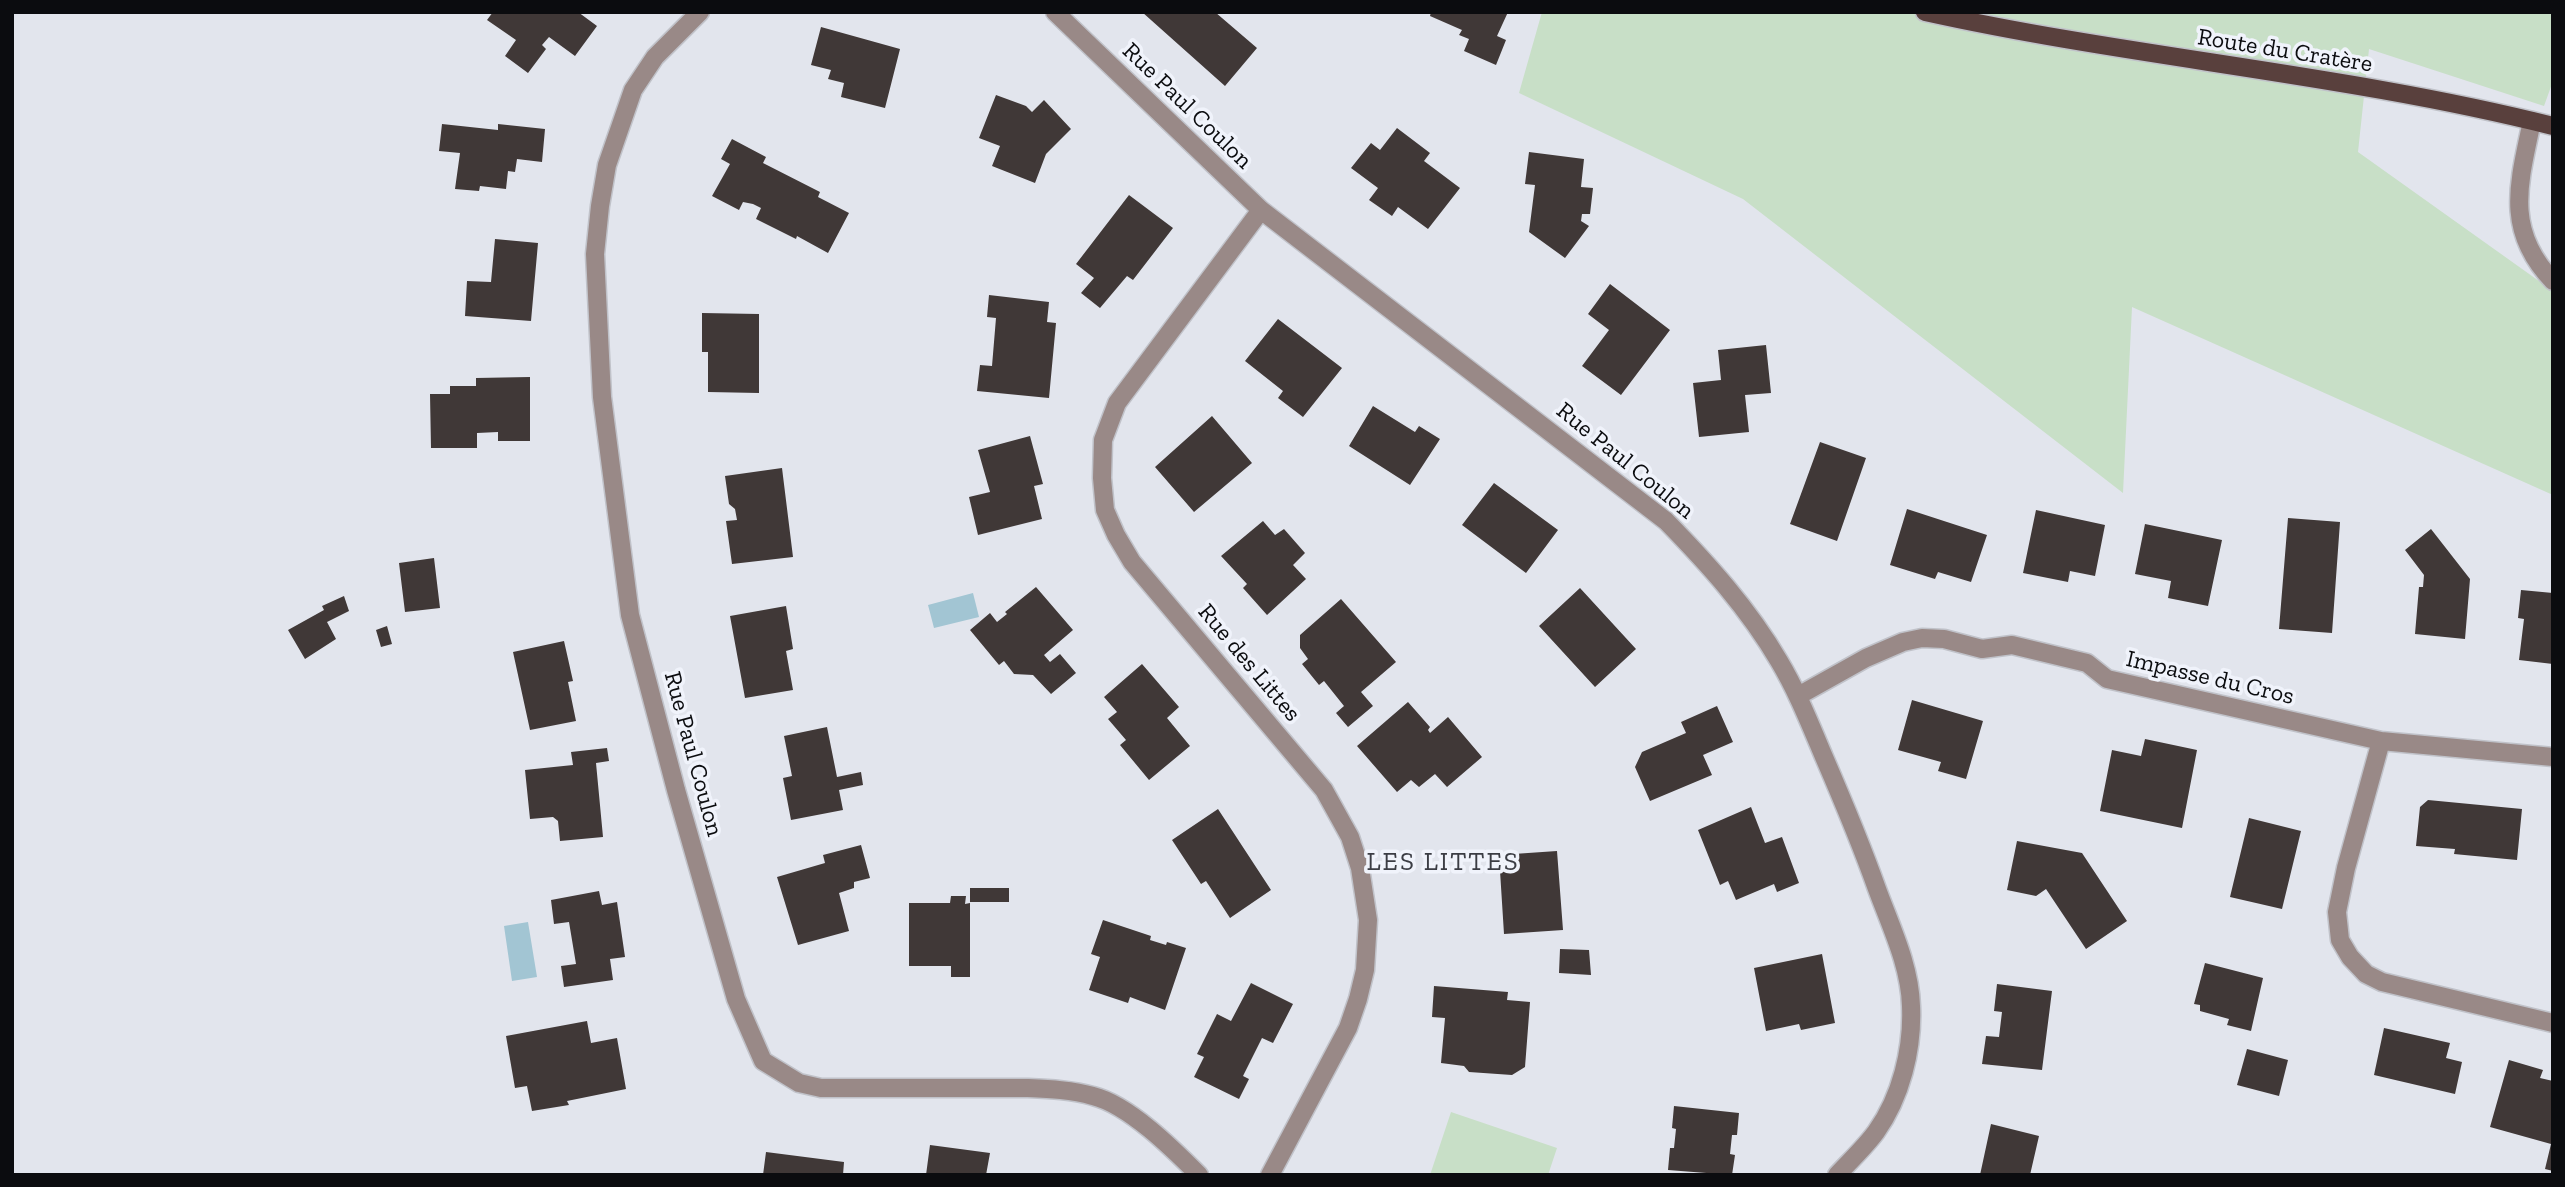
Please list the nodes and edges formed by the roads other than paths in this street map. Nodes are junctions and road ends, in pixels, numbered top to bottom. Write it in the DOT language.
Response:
graph roads {
  1 [pos="700,12"];
  2 [pos="1055,12"];
  3 [pos="1925,12"];
  4 [pos="2532,121"];
  5 [pos="2553,126"];
  6 [pos="1261,210"];
  7 [pos="2553,281"];
  8 [pos="1798,695"];
  9 [pos="2381,741"];
  10 [pos="2553,757"];
  11 [pos="2553,1023"];
  12 [pos="1199,1175"];
  13 [pos="1270,1175"];
  14 [pos="1837,1175"];
  1 -- 12 [label="street, Rue Paul Coulon"];
  2 -- 6 [label="street, Rue Paul Coulon"];
  3 -- 4 [label="main road, Route du Cratère"];
  4 -- 5 [label="main road, Route du Cratère"];
  4 -- 7 [label="street"];
  6 -- 8 [label="street, Rue Paul Coulon"];
  6 -- 13 [label="street, Rue des Littes"];
  8 -- 9 [label="street, Impasse du Cros"];
  8 -- 14 [label="street, Rue Paul Coulon"];
  9 -- 10 [label="street, Impasse du Cros"];
  9 -- 11 [label="street"];
}
